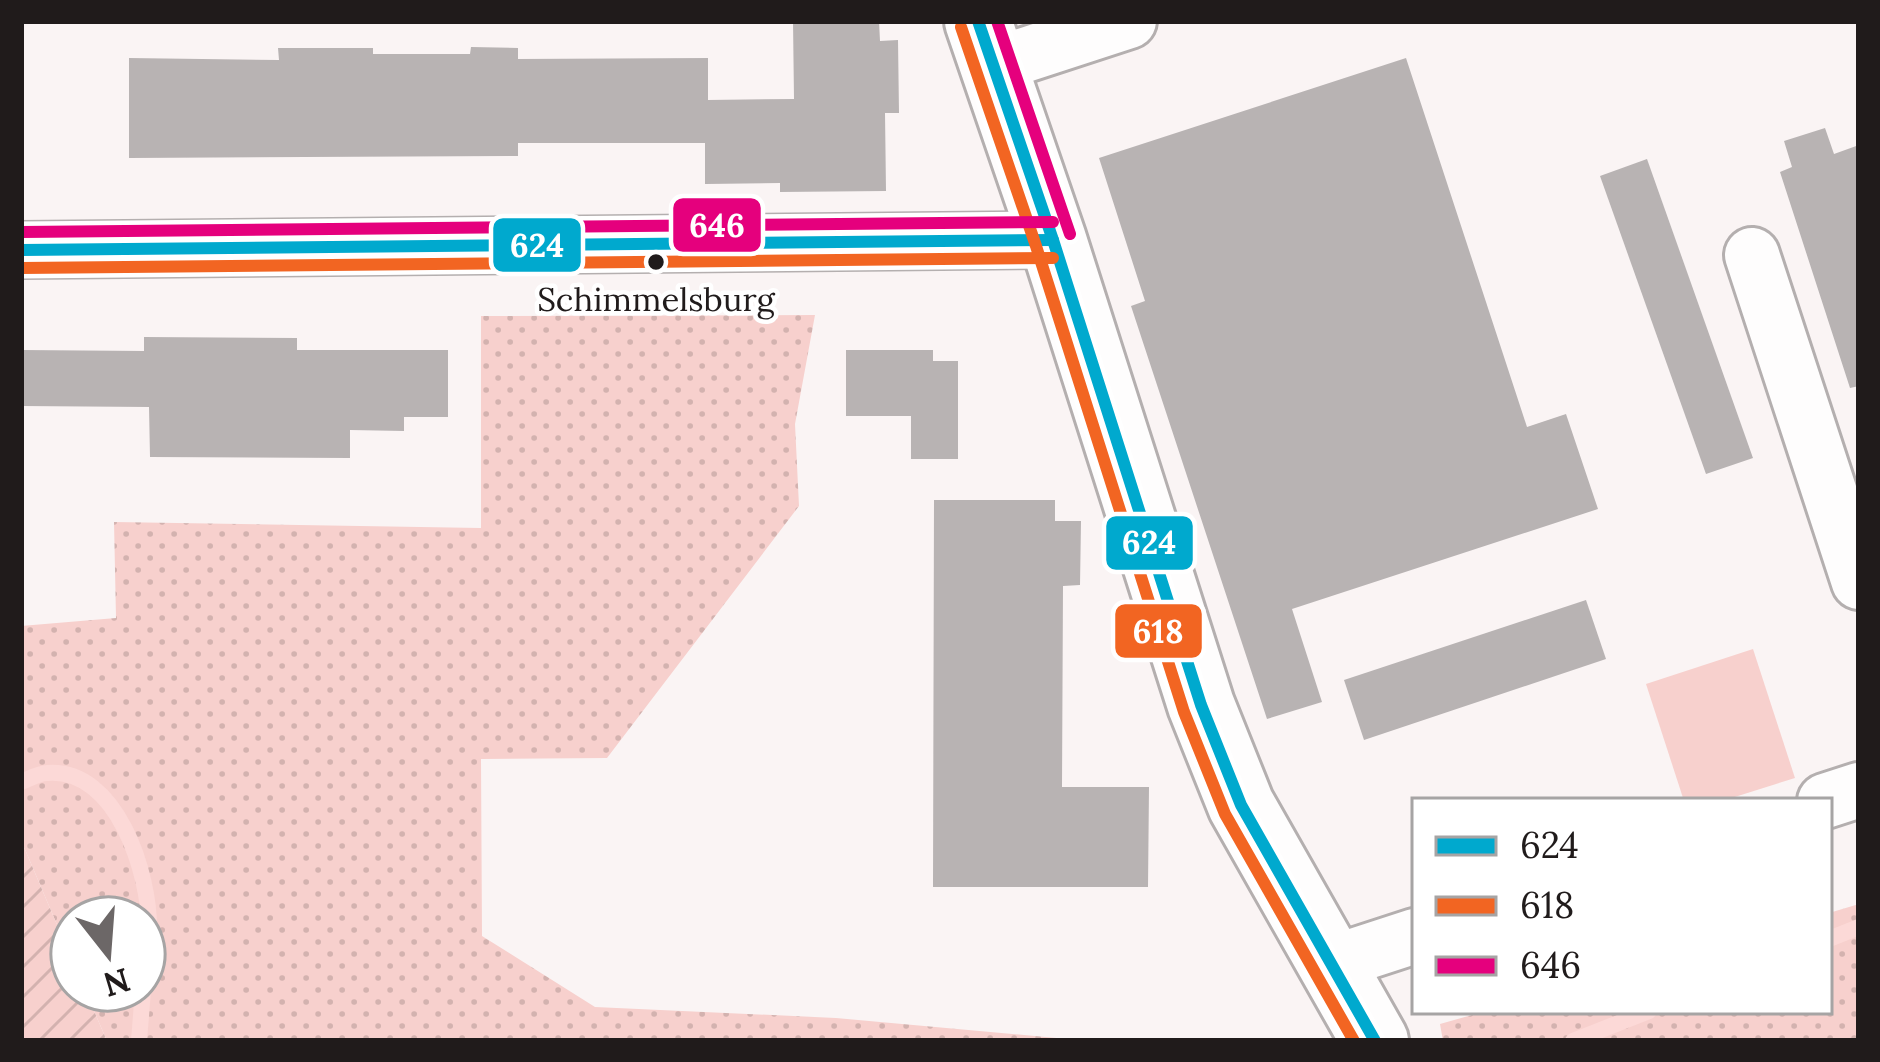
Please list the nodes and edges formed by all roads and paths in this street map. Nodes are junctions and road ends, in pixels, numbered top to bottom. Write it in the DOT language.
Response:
graph roads {
  1 [pos="1129,21"];
  2 [pos="986,43"];
  3 [pos="1053,240"];
  4 [pos="21,250"];
  5 [pos="1752,255"];
  6 [pos="1859,582"];
  7 [pos="1412,937"];
  8 [pos="1329,964"];
  9 [pos="1375,1041"];
  1 -- 2 [label="street"];
  2 -- 3 [label="main road"];
  3 -- 4 [label="street"];
  3 -- 8 [label="main road"];
  5 -- 6 [label="street"];
  7 -- 8 [label="street"];
  8 -- 9 [label="main road"];
}
